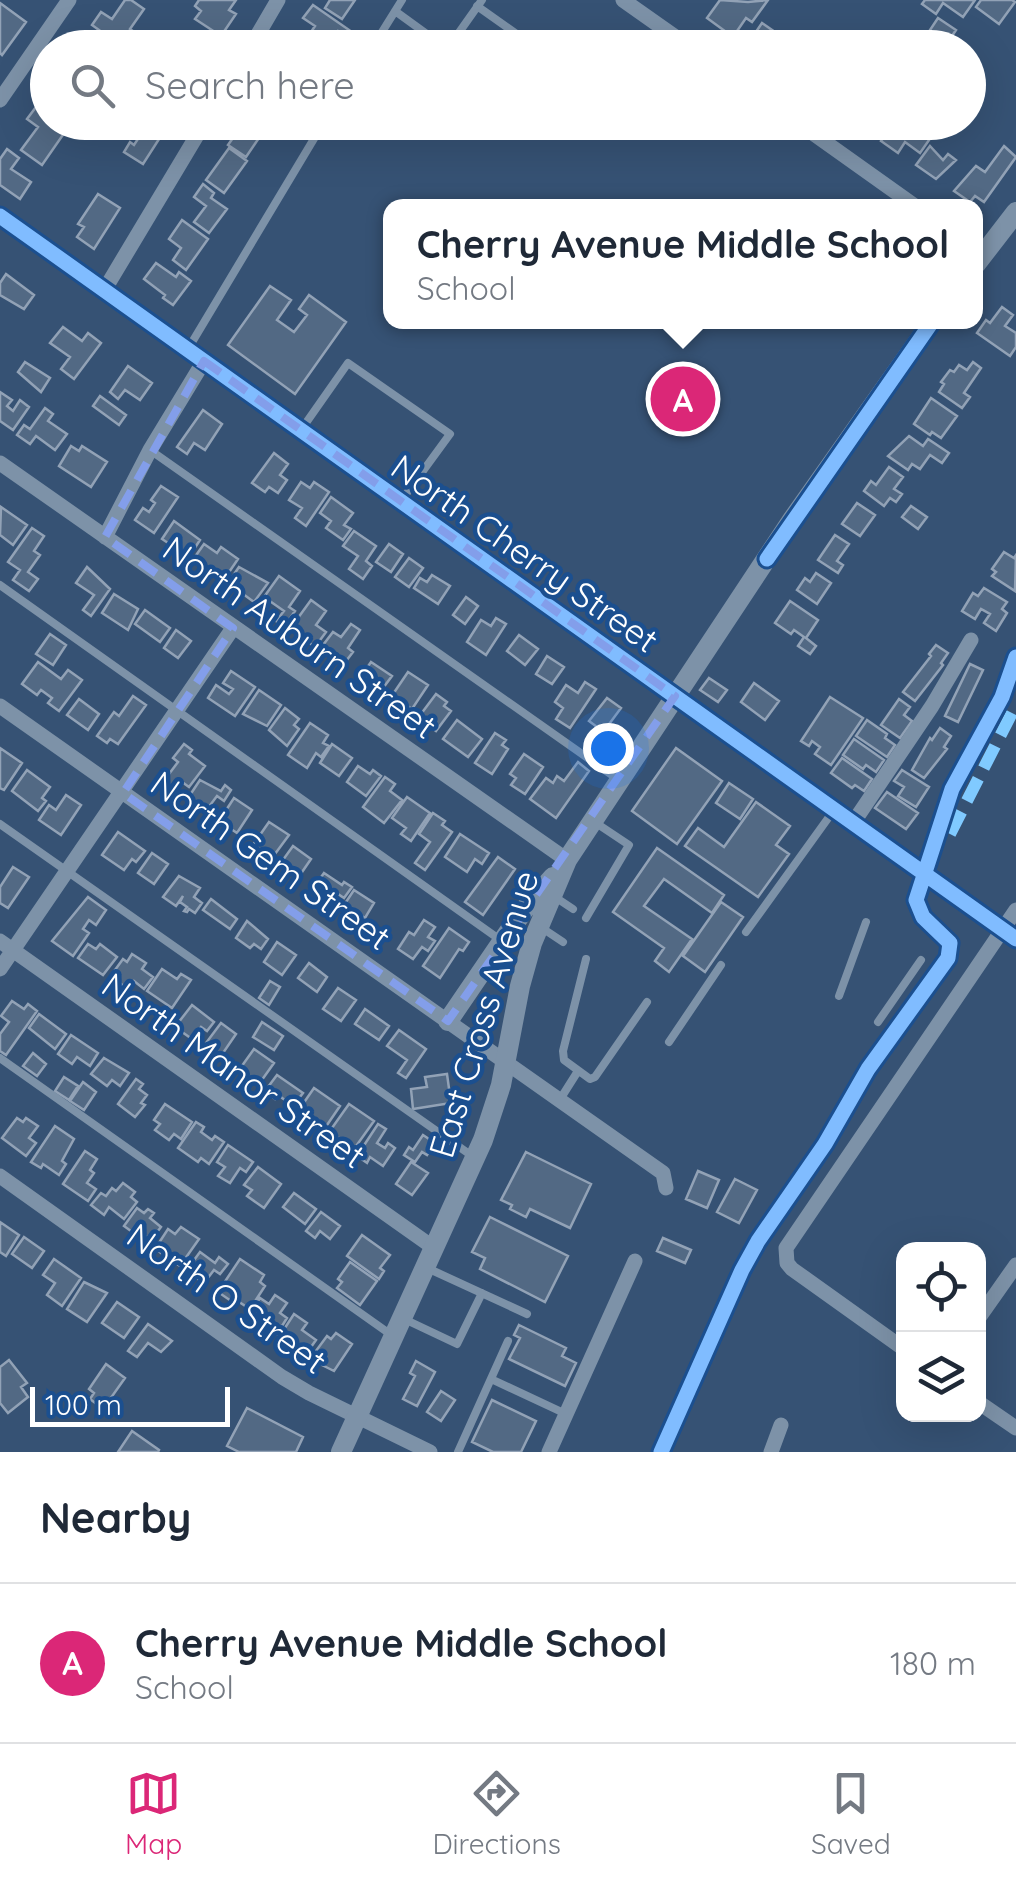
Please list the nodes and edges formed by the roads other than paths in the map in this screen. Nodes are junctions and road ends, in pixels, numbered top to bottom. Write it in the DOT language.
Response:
graph roads {
  1 [pos="278,0"];
  2 [pos="402,0"];
  3 [pos="623,0"];
  4 [pos="66,1"];
  5 [pos="480,3"];
  6 [pos="395,11"];
  7 [pos="44,30"];
  8 [pos="260,30"];
  9 [pos="383,30"];
  10 [pos="422,30"];
  11 [pos="460,30"];
  12 [pos="512,30"];
  13 [pos="665,30"];
  14 [pos="30,48"];
  15 [pos="6,79"];
  16 [pos="0,100"];
  17 [pos="194,140"];
  18 [pos="313,140"];
  19 [pos="822,140"];
  20 [pos="906,199"];
  21 [pos="1016,212"];
  22 [pos="0,216"];
  23 [pos="983,250"];
  24 [pos="104,290"];
  25 [pos="927,329"];
  26 [pos="188,349"];
  27 [pos="204,361"];
  28 [pos="301,430"];
  29 [pos="150,450"];
  30 [pos="0,463"];
  31 [pos="401,501"];
  32 [pos="105,537"];
  33 [pos="0,584"];
  34 [pos="233,628"];
  35 [pos="971,640"];
  36 [pos="674,696"];
  37 [pos="0,706"];
  38 [pos="178,710"];
  39 [pos="619,780"];
  40 [pos="123,793"];
  41 [pos="834,810"];
  42 [pos="592,820"];
  43 [pos="853,823"];
  44 [pos="0,824"];
  45 [pos="567,860"];
  46 [pos="68,872"];
  47 [pos="551,894"];
  48 [pos="573,909"];
  49 [pos="1016,910"];
  50 [pos="586,918"];
  51 [pos="866,922"];
  52 [pos="538,926"];
  53 [pos="746,932"];
  54 [pos="1009,934"];
  55 [pos="503,941"];
  56 [pos="563,942"];
  57 [pos="6,946"];
  58 [pos="586,958"];
  59 [pos="921,960"];
  60 [pos="721,965"];
  61 [pos="0,969"];
  62 [pos="839,996"];
  63 [pos="648,1002"];
  64 [pos="448,1022"];
  65 [pos="878,1022"];
  66 [pos="669,1042"];
  67 [pos="0,1058"];
  68 [pos="506,1064"];
  69 [pos="578,1071"];
  70 [pos="558,1101"];
  71 [pos="475,1158"];
  72 [pos="0,1176"];
  73 [pos="666,1188"];
  74 [pos="430,1257"];
  75 [pos="636,1261"];
  76 [pos="1016,1265"];
  77 [pos="482,1293"];
  78 [pos="986,1308"];
  79 [pos="526,1314"];
  80 [pos="398,1328"];
  81 [pos="508,1340"];
  82 [pos="896,1342"];
  83 [pos="491,1379"];
  84 [pos="986,1407"];
  85 [pos="566,1414"];
  86 [pos="357,1418"];
  87 [pos="781,1425"];
  88 [pos="1016,1428"];
  89 [pos="341,1452"];
  90 [pos="430,1452"];
  91 [pos="458,1452"];
  92 [pos="549,1452"];
  93 [pos="770,1452"];
  1 -- 8 [label="street"];
  2 -- 6 [label="lane"];
  3 -- 13 [label="street"];
  4 -- 7 [label="street"];
  5 -- 11 [label="lane"];
  5 -- 12 [label="lane"];
  6 -- 9 [label="lane"];
  6 -- 10 [label="lane"];
  14 -- 15 [label="street"];
  15 -- 16 [label="street"];
  17 -- 24 [label="street"];
  18 -- 26 [label="lane"];
  19 -- 20 [label="street"];
  21 -- 23 [label="street"];
  22 -- 24 [label="street, North Cherry Street"];
  24 -- 26 [label="street, North Cherry Street"];
  25 -- 36 [label="street, East Cross Avenue"];
  26 -- 27 [label="street, North Cherry Street"];
  27 -- 28 [label="street, North Cherry Street"];
  27 -- 29 [label="street"];
  28 -- 31 [label="street, North Cherry Street"];
  28 -- 31 [label="lane"];
  29 -- 32 [label="street"];
  29 -- 39 [label="lane"];
  30 -- 32 [label="street, North Auburn Street"];
  31 -- 36 [label="street, North Cherry Street"];
  32 -- 34 [label="street, North Auburn Street"];
  33 -- 38 [label="lane"];
  34 -- 38 [label="street"];
  34 -- 45 [label="street, North Auburn Street"];
  35 -- 43 [label="street"];
  36 -- 39 [label="street, East Cross Avenue"];
  36 -- 41 [label="street, North Cherry Street"];
  37 -- 40 [label="street, North Gem Street"];
  38 -- 40 [label="street"];
  38 -- 55 [label="lane"];
  39 -- 42 [label="street, East Cross Avenue"];
  40 -- 46 [label="street"];
  40 -- 64 [label="street, North Gem Street"];
  41 -- 43 [label="street, North Cherry Street"];
  41 -- 53 [label="lane"];
  42 -- 45 [label="street, East Cross Avenue"];
  42 -- 50 [label="lane"];
  43 -- 54 [label="street, North Cherry Street"];
  44 -- 46 [label="lane"];
  45 -- 47 [label="street, East Cross Avenue"];
  45 -- 55 [label="street"];
  46 -- 57 [label="street"];
  46 -- 71 [label="lane"];
  47 -- 48 [label="lane"];
  47 -- 52 [label="street, East Cross Avenue"];
  49 -- 54 [label="street"];
  51 -- 62 [label="lane"];
  52 -- 56 [label="lane"];
  52 -- 68 [label="street, East Cross Avenue"];
  54 -- 82 [label="street"];
  55 -- 64 [label="street"];
  57 -- 61 [label="street"];
  57 -- 74 [label="street, North Manor Street"];
  58 -- 69 [label="lane"];
  59 -- 65 [label="lane"];
  60 -- 66 [label="lane"];
  63 -- 69 [label="lane"];
  64 -- 68 [label="street, North Gem Street"];
  67 -- 80 [label="lane"];
  68 -- 70 [label="street, North Gem Street"];
  68 -- 71 [label="street, East Cross Avenue"];
  69 -- 70 [label="lane"];
  70 -- 73 [label="street, North Gem Street"];
  71 -- 74 [label="street, East Cross Avenue"];
  72 -- 86 [label="street, North O Street"];
  74 -- 77 [label="lane"];
  74 -- 80 [label="street, East Cross Avenue"];
  75 -- 85 [label="street"];
  76 -- 78 [label="street"];
  77 -- 79 [label="lane"];
  77 -- 80 [label="lane"];
  80 -- 86 [label="street, East Cross Avenue"];
  81 -- 83 [label="lane"];
  83 -- 85 [label="lane"];
  83 -- 91 [label="lane"];
  84 -- 88 [label="street"];
  85 -- 92 [label="street"];
  86 -- 89 [label="street, East Cross Avenue"];
  86 -- 90 [label="street, North O Street"];
  87 -- 93 [label="street"];
}
